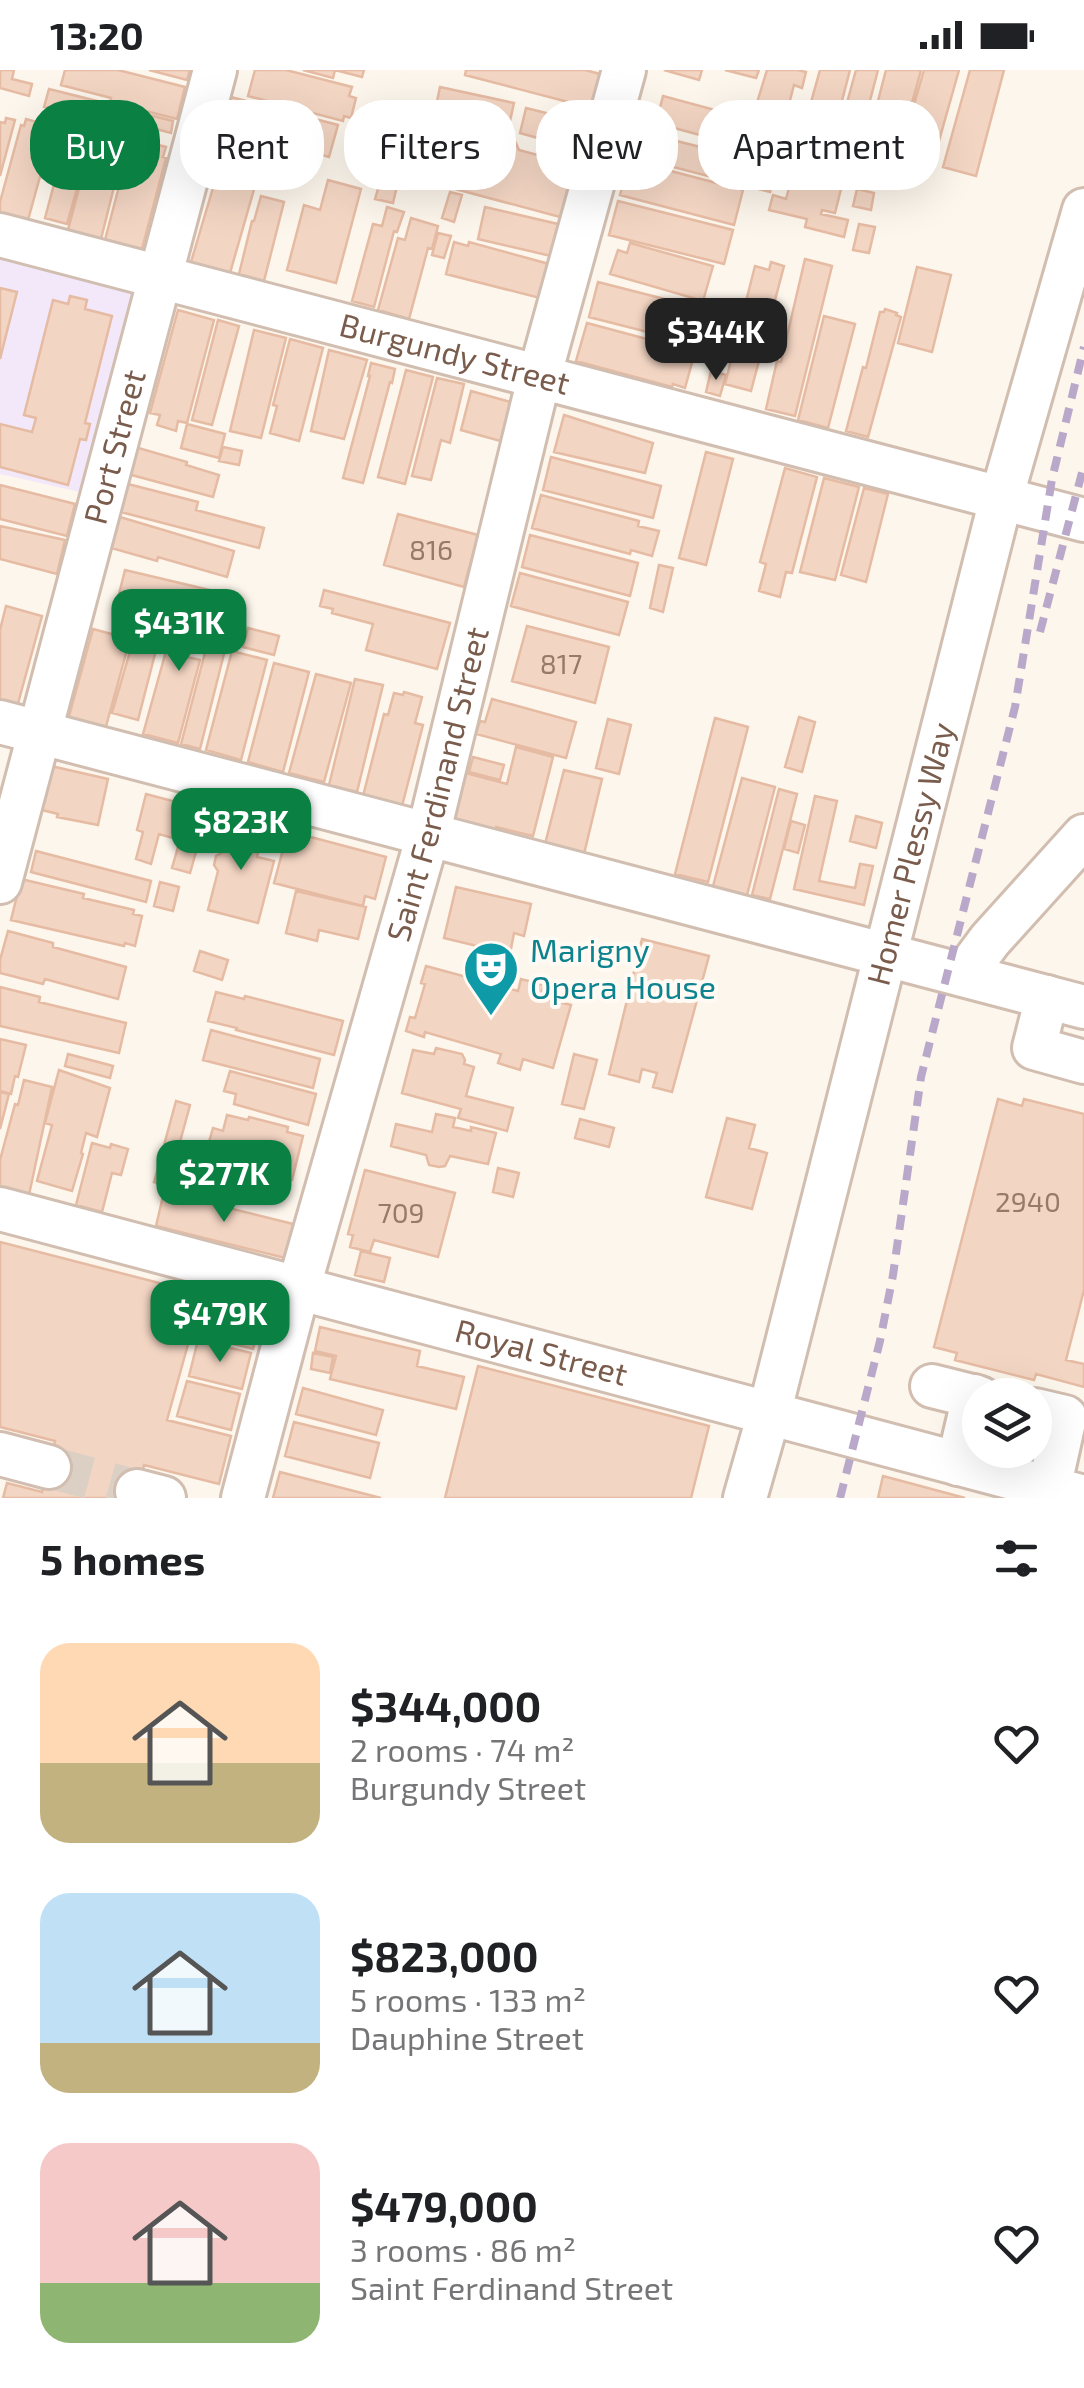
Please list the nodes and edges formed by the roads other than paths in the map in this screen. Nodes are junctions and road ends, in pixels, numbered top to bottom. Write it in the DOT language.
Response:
graph roads {
  1 [pos="215,70"];
  2 [pos="624,70"];
  3 [pos="1084,210"];
  4 [pos="0,236"];
  5 [pos="160,278"];
  6 [pos="538,378"];
  7 [pos="1001,499"];
  8 [pos="1084,520"];
  9 [pos="20,727"];
  10 [pos="428,835"];
  11 [pos="1084,836"];
  12 [pos="0,882"];
  13 [pos="884,956"];
  14 [pos="964,974"];
  15 [pos="1066,1002"];
  16 [pos="1084,1062"];
  17 [pos="0,1209"];
  18 [pos="298,1290"];
  19 [pos="932,1386"];
  20 [pos="962,1393"];
  21 [pos="769,1414"];
  22 [pos="1052,1414"];
  23 [pos="962,1450"];
  24 [pos="0,1454"];
  25 [pos="958,1464"];
  26 [pos="49,1467"];
  27 [pos="1060,1494"];
  28 [pos="243,1498"];
  29 [pos="745,1498"];
  1 -- 5 [label="street, Port Street"];
  2 -- 6 [label="street, Saint Ferdinand Street"];
  3 -- 7 [label="street, Homer Plessy Way"];
  4 -- 5 [label="street, Burgundy Street"];
  5 -- 6 [label="street, Burgundy Street"];
  5 -- 9 [label="street, Port Street"];
  6 -- 7 [label="street, Burgundy Street"];
  6 -- 10 [label="street, Saint Ferdinand Street"];
  7 -- 8 [label="street, Burgundy Street"];
  7 -- 13 [label="street, Homer Plessy Way"];
  9 -- 10 [label="street"];
  9 -- 12 [label="street, Port Street"];
  10 -- 13 [label="street"];
  10 -- 18 [label="street, Saint Ferdinand Street"];
  11 -- 14 [label="street"];
  13 -- 14 [label="street"];
  13 -- 21 [label="street, Homer Plessy Way"];
  14 -- 15 [label="street"];
  15 -- 16 [label="street"];
  17 -- 18 [label="street, Royal Street"];
  18 -- 21 [label="street, Royal Street"];
  18 -- 28 [label="street, Saint Ferdinand Street"];
  19 -- 20 [label="street"];
  21 -- 25 [label="street, Royal Street"];
  21 -- 29 [label="street, Homer Plessy Way"];
  22 -- 27 [label="street"];
  23 -- 25 [label="street"];
  24 -- 26 [label="street"];
  25 -- 27 [label="street, Royal Street"];
}
